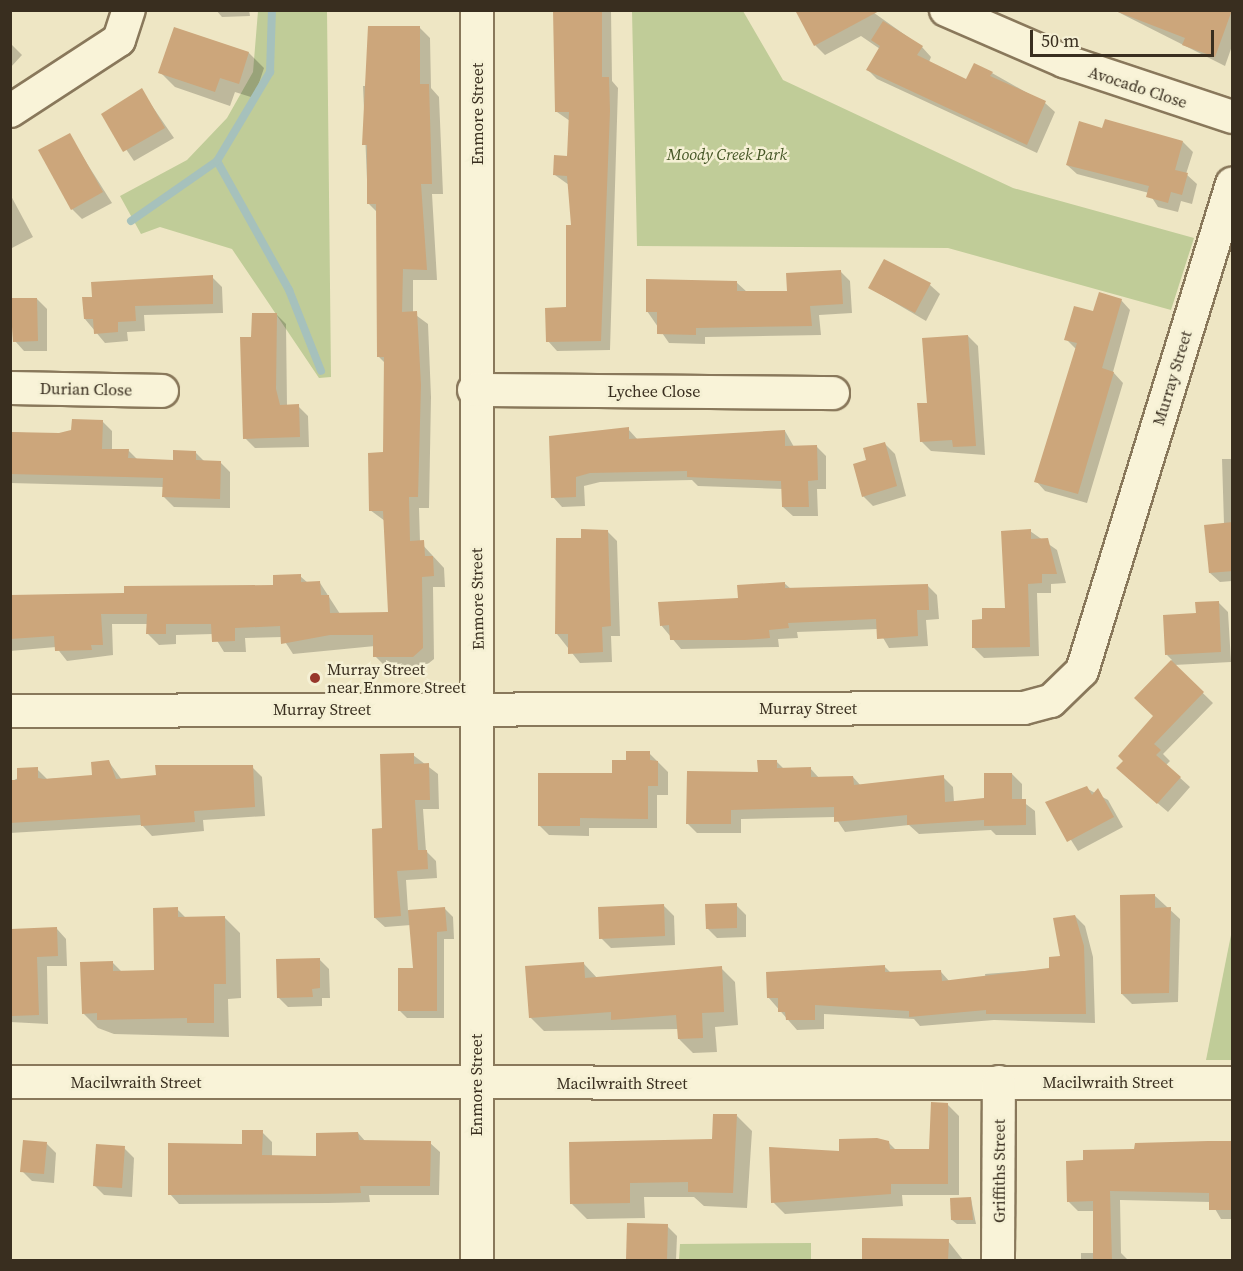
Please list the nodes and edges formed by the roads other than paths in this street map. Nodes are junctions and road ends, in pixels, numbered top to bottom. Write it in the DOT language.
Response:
graph roads {
  1 [pos="129,10"];
  2 [pos="477,10"];
  3 [pos="946,10"];
  4 [pos="10,111"];
  5 [pos="1233,117"];
  6 [pos="1233,184"];
  7 [pos="10,388"];
  8 [pos="162,390"];
  9 [pos="474,390"];
  10 [pos="833,393"];
  11 [pos="478,708"];
  12 [pos="10,711"];
  13 [pos="10,1082"];
  14 [pos="999,1082"];
  15 [pos="476,1083"];
  16 [pos="1233,1083"];
  17 [pos="477,1260"];
  18 [pos="998,1260"];
  1 -- 4 [label="street"];
  2 -- 9 [label="street, Enmore Street"];
  3 -- 5 [label="street, Avocado Close"];
  6 -- 11 [label="street, Murray Street"];
  7 -- 8 [label="street, Durian Close"];
  9 -- 10 [label="street, Lychee Close"];
  9 -- 11 [label="street, Enmore Street"];
  11 -- 12 [label="street, Murray Street"];
  11 -- 15 [label="street, Enmore Street"];
  13 -- 15 [label="street, Macilwraith Street"];
  14 -- 15 [label="street, Macilwraith Street"];
  14 -- 16 [label="street, Macilwraith Street"];
  14 -- 18 [label="street, Griffiths Street"];
  15 -- 17 [label="street, Enmore Street"];
}
